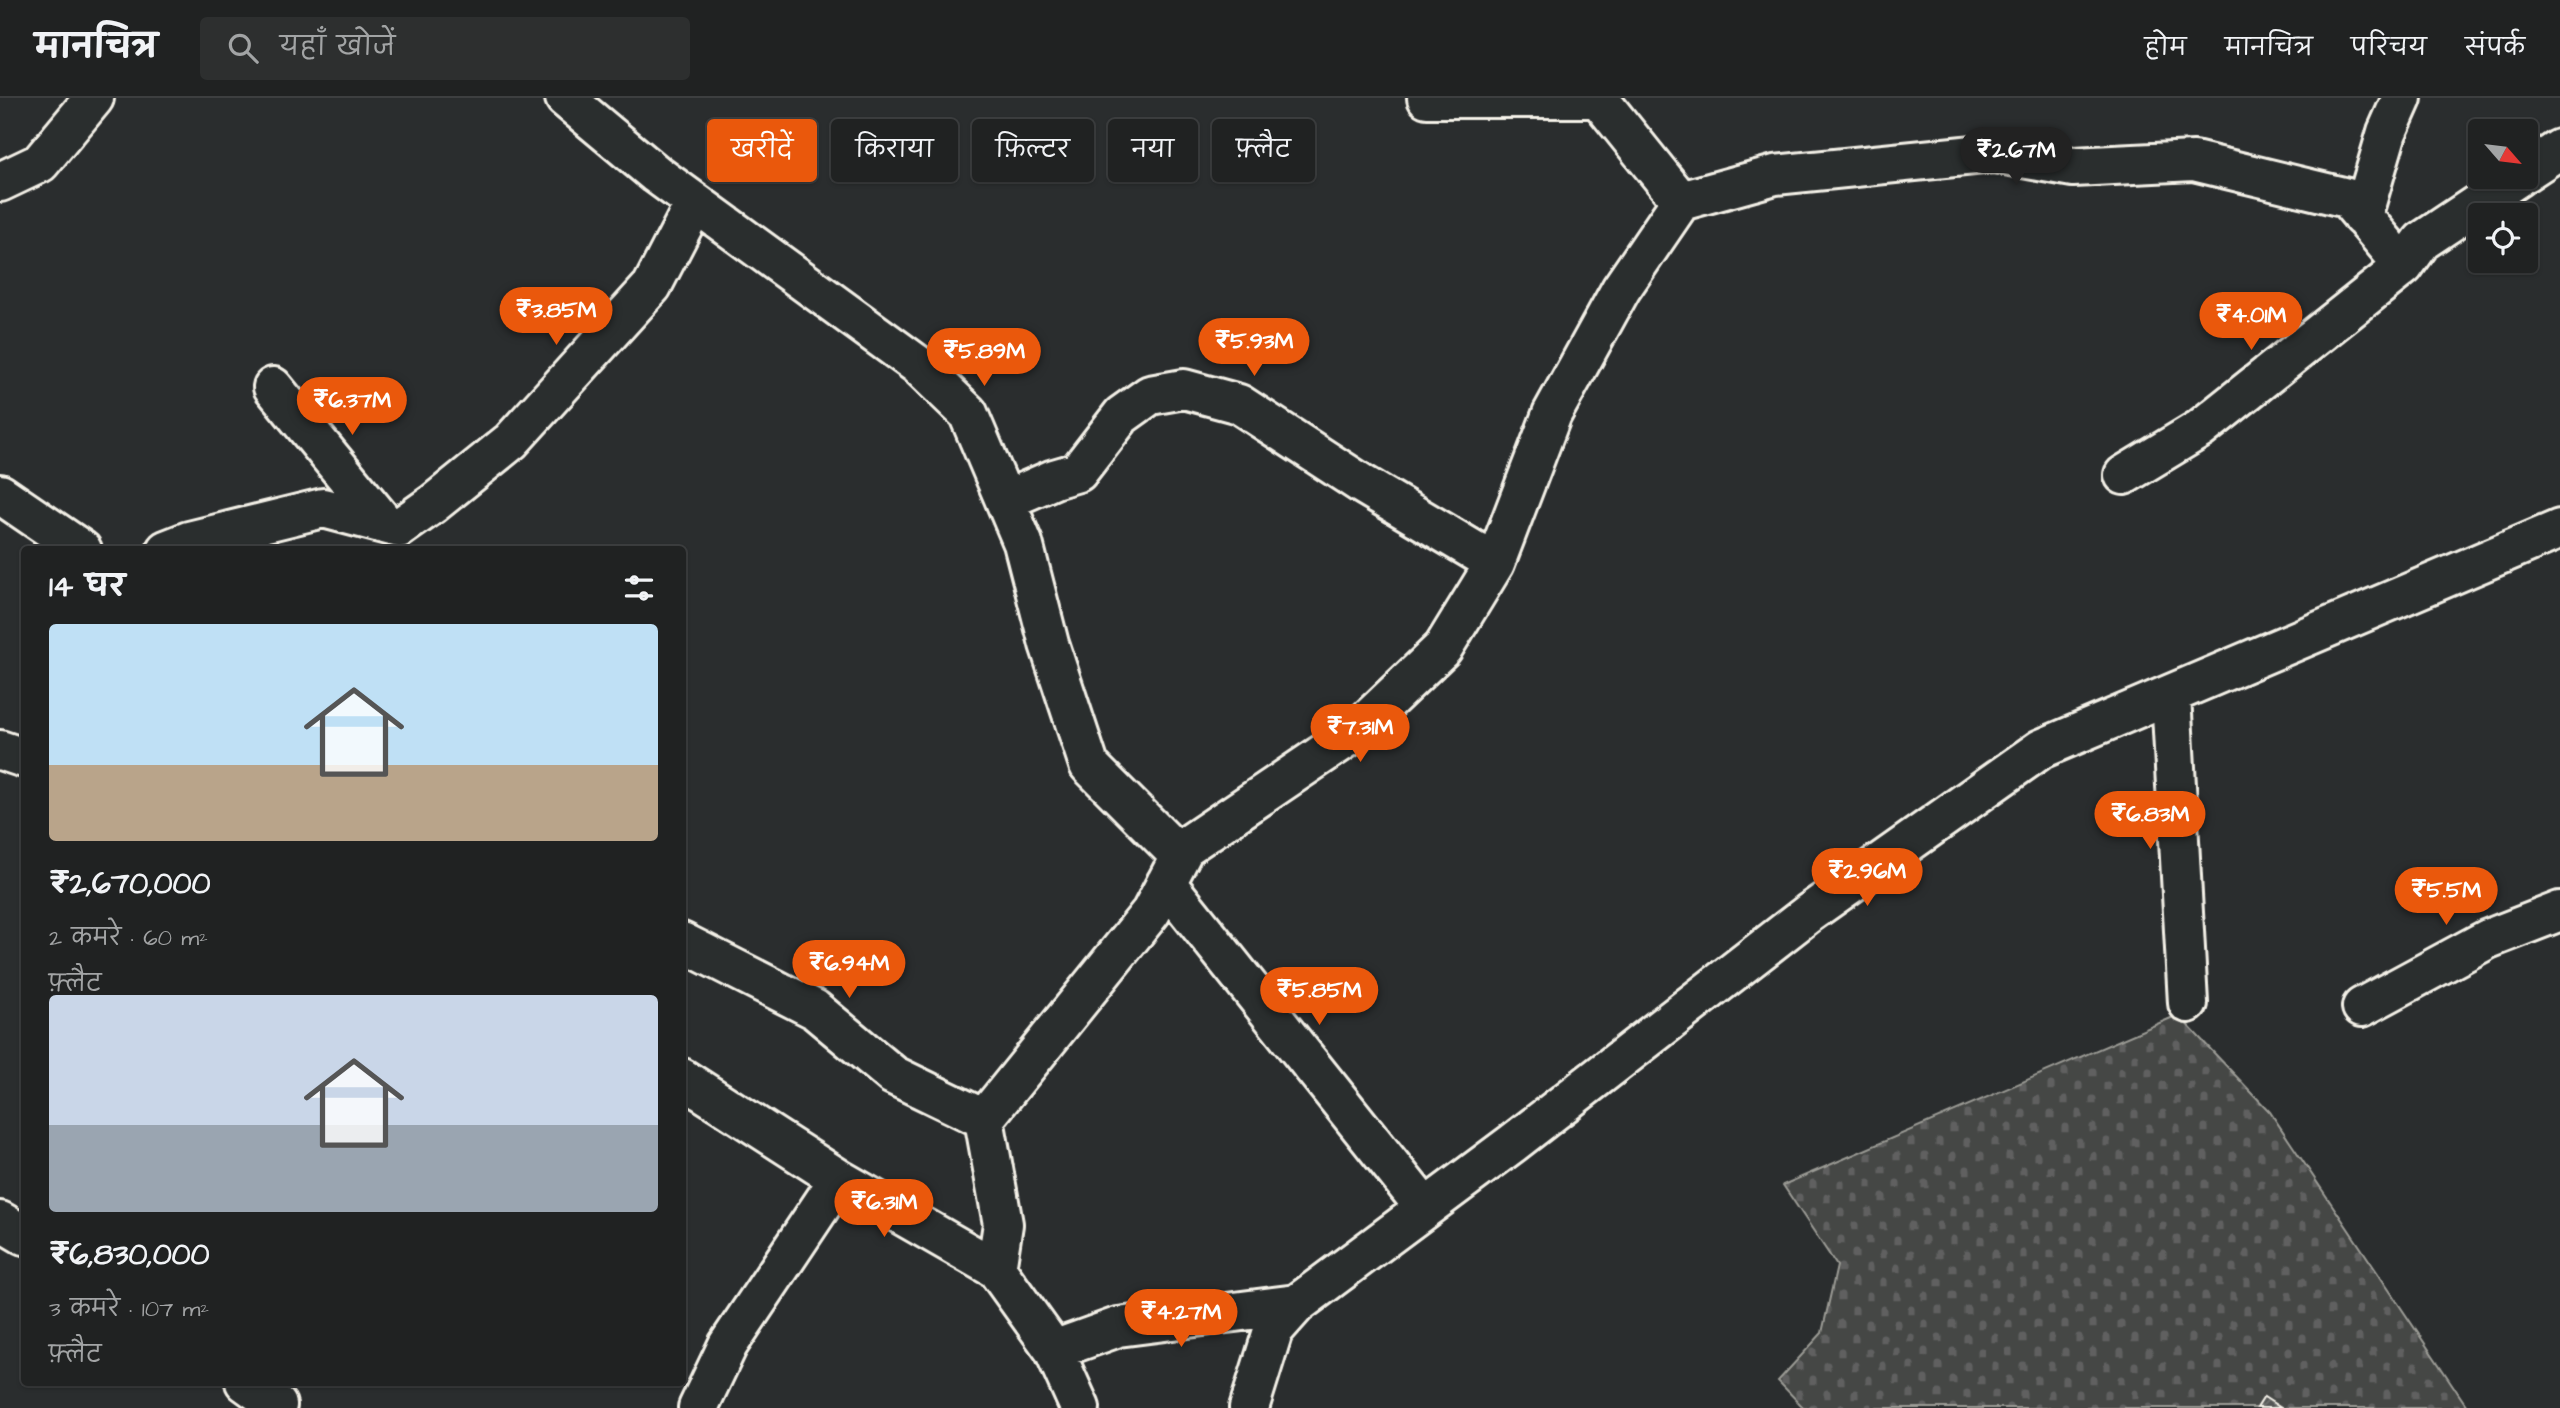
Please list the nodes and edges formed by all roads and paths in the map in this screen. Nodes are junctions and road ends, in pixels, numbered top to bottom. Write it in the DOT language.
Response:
graph roads {
  1 [pos="94,98"];
  2 [pos="565,98"];
  3 [pos="1427,98"];
  4 [pos="1599,98"];
  5 [pos="2402,98"];
  6 [pos="2560,149"];
  7 [pos="2538,163"];
  8 [pos="0,182"];
  9 [pos="2500,189"];
  10 [pos="1681,201"];
  11 [pos="695,203"];
  12 [pos="2362,217"];
  13 [pos="2404,266"];
  14 [pos="273,387"];
  15 [pos="2124,475"];
  16 [pos="0,494"];
  17 [pos="1006,500"];
  18 [pos="385,524"];
  19 [pos="2560,529"];
  20 [pos="76,546"];
  21 [pos="176,546"];
  22 [pos="1495,563"];
  23 [pos="2171,695"];
  24 [pos="0,750"];
  25 [pos="21,757"];
  26 [pos="1173,870"];
  27 [pos="2560,911"];
  28 [pos="686,944"];
  29 [pos="2188,1003"];
  30 [pos="2362,1007"];
  31 [pos="686,1081"];
  32 [pos="984,1119"];
  33 [pos="839,1179"];
  34 [pos="1425,1208"];
  35 [pos="0,1221"];
  36 [pos="21,1233"];
  37 [pos="996,1269"];
  38 [pos="1297,1304"];
  39 [pos="1054,1350"];
  40 [pos="251,1386"];
  41 [pos="277,1405"];
  42 [pos="698,1408"];
  43 [pos="1080,1408"];
  44 [pos="1249,1408"];
  1 -- 8 [label="street"];
  2 -- 11 [label="street"];
  3 -- 4 [label="street"];
  4 -- 10 [label="street"];
  5 -- 12 [label="street"];
  6 -- 7 [label="street"];
  9 -- 13 [label="street"];
  10 -- 12 [label="street"];
  10 -- 22 [label="street"];
  11 -- 17 [label="street"];
  11 -- 18 [label="street"];
  12 -- 13 [label="street"];
  13 -- 15 [label="street"];
  14 -- 18 [label="street"];
  16 -- 20 [label="street"];
  17 -- 22 [label="street"];
  17 -- 26 [label="street"];
  18 -- 21 [label="street"];
  19 -- 23 [label="street"];
  22 -- 26 [label="street"];
  23 -- 29 [label="street"];
  23 -- 34 [label="street"];
  24 -- 25 [label="street"];
  26 -- 32 [label="street"];
  26 -- 34 [label="street"];
  27 -- 30 [label="street"];
  28 -- 32 [label="street"];
  31 -- 33 [label="street"];
  32 -- 37 [label="street"];
  33 -- 37 [label="street"];
  33 -- 42 [label="street"];
  34 -- 38 [label="street"];
  35 -- 36 [label="street"];
  37 -- 39 [label="street"];
  38 -- 39 [label="street"];
  38 -- 44 [label="street"];
  39 -- 43 [label="street"];
  40 -- 41 [label="street"];
}
